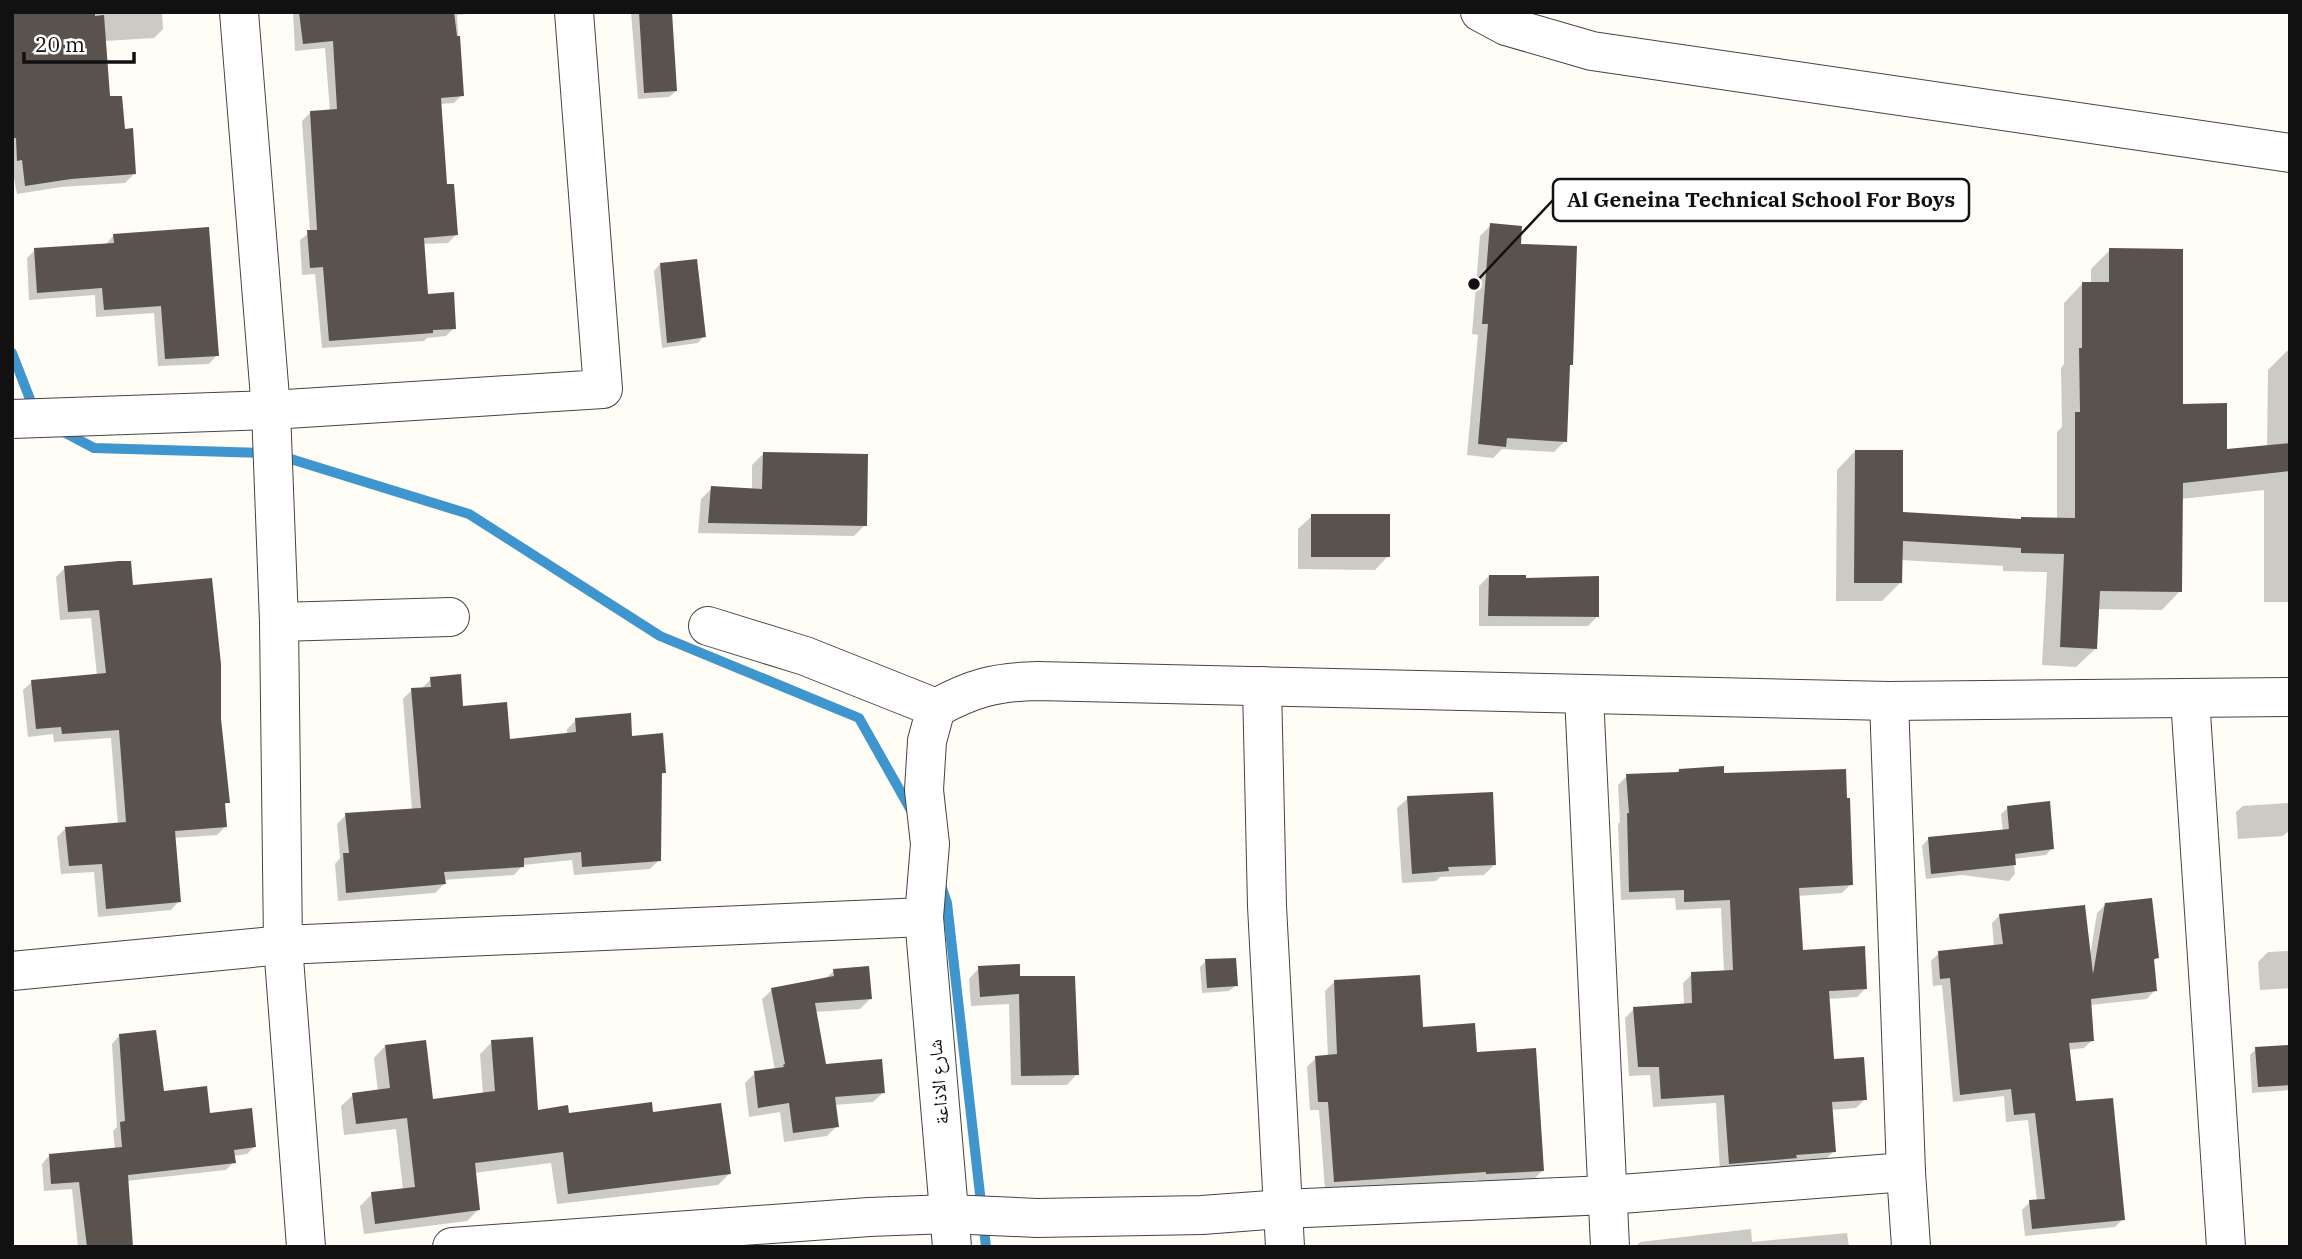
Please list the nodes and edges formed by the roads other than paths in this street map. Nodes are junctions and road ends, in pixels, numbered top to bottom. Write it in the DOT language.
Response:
graph roads {
  1 [pos="239,12"];
  2 [pos="574,12"];
  3 [pos="1480,12"];
  4 [pos="2290,153"];
  5 [pos="271,410"];
  6 [pos="12,419"];
  7 [pos="450,617"];
  8 [pos="279,622"];
  9 [pos="708,626"];
  10 [pos="1262,686"];
  11 [pos="1584,695"];
  12 [pos="2290,697"];
  13 [pos="2190,698"];
  14 [pos="1889,701"];
  15 [pos="936,708"];
  16 [pos="924,917"];
  17 [pos="283,945"];
  18 [pos="12,971"];
  19 [pos="1906,1172"];
  20 [pos="1608,1195"];
  21 [pos="1282,1209"];
  22 [pos="951,1231"];
  23 [pos="306,1247"];
  24 [pos="452,1247"];
  25 [pos="1285,1247"];
  26 [pos="1610,1247"];
  27 [pos="1911,1247"];
  28 [pos="2226,1247"];
  1 -- 5 [label="street"];
  2 -- 5 [label="street"];
  3 -- 4 [label="street"];
  5 -- 6 [label="street"];
  5 -- 8 [label="street"];
  7 -- 8 [label="street"];
  8 -- 17 [label="street"];
  9 -- 15 [label="street"];
  10 -- 11 [label="street"];
  10 -- 15 [label="street"];
  10 -- 21 [label="street"];
  11 -- 14 [label="street"];
  11 -- 20 [label="street"];
  12 -- 13 [label="street"];
  13 -- 14 [label="street"];
  13 -- 28 [label="street"];
  14 -- 19 [label="street"];
  15 -- 16 [label="street, شارع الاذاعة"];
  16 -- 17 [label="street"];
  16 -- 22 [label="street, شارع الاذاعة"];
  17 -- 18 [label="street"];
  17 -- 23 [label="street"];
  19 -- 20 [label="street"];
  19 -- 27 [label="street"];
  20 -- 21 [label="street"];
  20 -- 26 [label="street"];
  21 -- 22 [label="street"];
  21 -- 25 [label="street"];
  22 -- 24 [label="street"];
}
